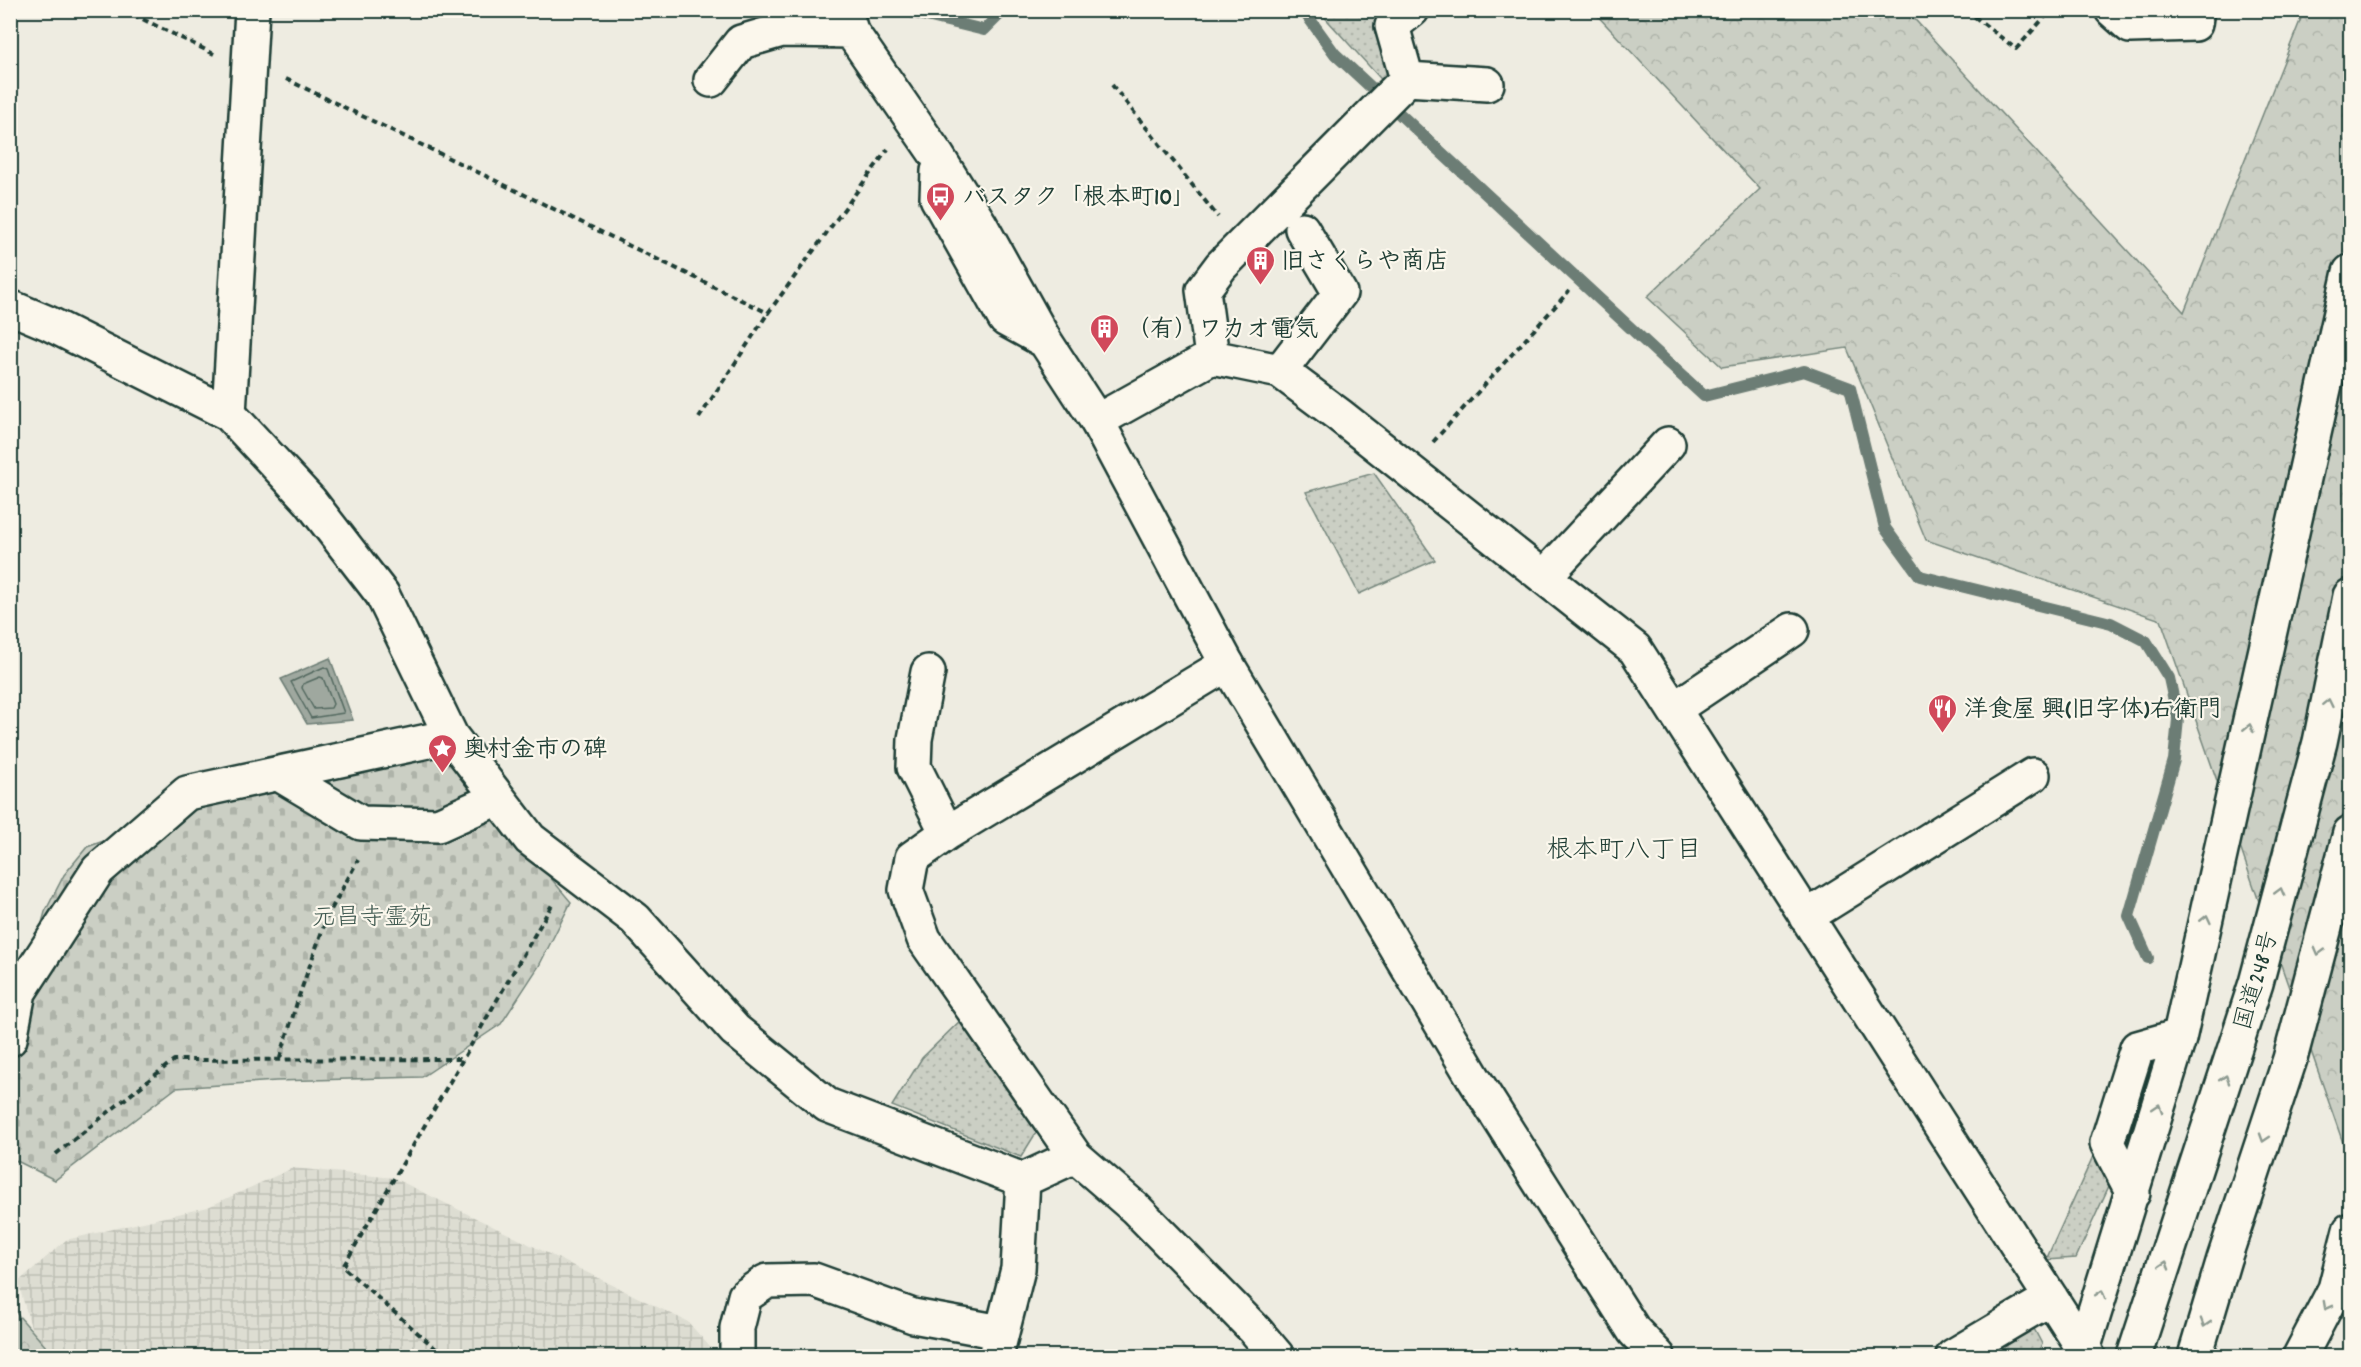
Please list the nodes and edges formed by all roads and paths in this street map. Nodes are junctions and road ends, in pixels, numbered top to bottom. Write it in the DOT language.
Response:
graph roads {
  1 [pos="124,10"];
  2 [pos="252,10"];
  3 [pos="1966,10"];
  4 [pos="2050,10"];
  5 [pos="2112,10"];
  6 [pos="2197,10"];
  7 [pos="1397,16"];
  8 [pos="848,21"];
  9 [pos="248,61"];
  10 [pos="1407,79"];
  11 [pos="711,80"];
  12 [pos="1487,84"];
  13 [pos="1112,85"];
  14 [pos="916,124"];
  15 [pos="1302,229"];
  16 [pos="1241,246"];
  17 [pos="2350,272"];
  18 [pos="1569,291"];
  19 [pos="10,307"];
  20 [pos="768,313"];
  21 [pos="1212,357"];
  22 [pos="1280,371"];
  23 [pos="229,414"];
  24 [pos="699,418"];
  25 [pos="1097,421"];
  26 [pos="1668,444"];
  27 [pos="1408,469"];
  28 [pos="1544,577"];
  29 [pos="2350,596"];
  30 [pos="1792,630"];
  31 [pos="1227,664"];
  32 [pos="928,672"];
  33 [pos="1674,709"];
  34 [pos="452,736"];
  35 [pos="279,774"];
  36 [pos="2033,775"];
  37 [pos="498,798"];
  38 [pos="399,824"];
  39 [pos="947,832"];
  40 [pos="2350,833"];
  41 [pos="572,871"];
  42 [pos="1806,917"];
  43 [pos="10,1039"];
  44 [pos="280,1058"];
  45 [pos="463,1059"];
  46 [pos="56,1154"];
  47 [pos="1075,1156"];
  48 [pos="1023,1179"];
  49 [pos="2350,1230"];
  50 [pos="2051,1298"];
  51 [pos="999,1344"];
  52 [pos="1638,1344"];
  53 [pos="2137,1348"];
  54 [pos="2084,1354"];
  55 [pos="444,1356"];
  56 [pos="736,1356"];
  57 [pos="1277,1356"];
  58 [pos="1658,1356"];
  59 [pos="1953,1356"];
  60 [pos="2195,1356"];
  61 [pos="2300,1356"];
  1 -- 9 [label="path"];
  2 -- 9 [label="main road"];
  3 -- 4 [label="path"];
  5 -- 6 [label="main road"];
  7 -- 10 [label="main road"];
  8 -- 11 [label="main road"];
  8 -- 14 [label="main road"];
  9 -- 20 [label="path"];
  9 -- 23 [label="main road"];
  10 -- 12 [label="main road"];
  10 -- 16 [label="main road"];
  13 -- 16 [label="path"];
  14 -- 20 [label="path"];
  14 -- 25 [label="main road"];
  15 -- 22 [label="main road"];
  16 -- 21 [label="main road"];
  54 -- 17 [label="main road, one-way"];
  18 -- 27 [label="path"];
  19 -- 23 [label="main road"];
  20 -- 24 [label="path"];
  21 -- 22 [label="main road"];
  21 -- 25 [label="main road"];
  22 -- 27 [label="main road"];
  23 -- 34 [label="main road"];
  25 -- 31 [label="main road"];
  26 -- 28 [label="main road"];
  27 -- 28 [label="main road"];
  28 -- 33 [label="main road"];
  53 -- 29 [label="main road, 国道248号, one-way"];
  30 -- 33 [label="main road"];
  31 -- 39 [label="main road"];
  31 -- 52 [label="main road"];
  32 -- 39 [label="main road"];
  33 -- 42 [label="main road"];
  34 -- 35 [label="main road"];
  34 -- 37 [label="main road"];
  35 -- 38 [label="main road"];
  35 -- 43 [label="main road"];
  36 -- 42 [label="main road"];
  37 -- 38 [label="main road"];
  37 -- 41 [label="main road"];
  38 -- 44 [label="path"];
  39 -- 47 [label="main road"];
  40 -- 60 [label="main road, one-way"];
  41 -- 45 [label="path"];
  41 -- 48 [label="main road"];
  42 -- 50 [label="main road"];
  44 -- 45 [label="path"];
  44 -- 46 [label="path"];
  45 -- 55 [label="path"];
  47 -- 48 [label="main road"];
  47 -- 57 [label="main road"];
  48 -- 51 [label="main road"];
  49 -- 61 [label="main road, one-way"];
  50 -- 54 [label="main road"];
  50 -- 59 [label="main road"];
  51 -- 56 [label="main road"];
  52 -- 58 [label="main road"];
}
